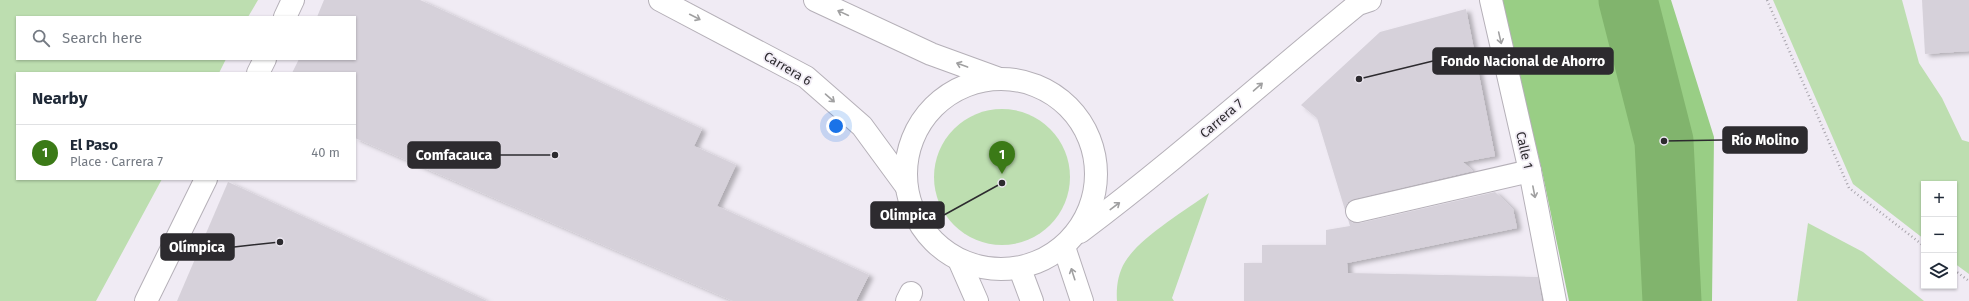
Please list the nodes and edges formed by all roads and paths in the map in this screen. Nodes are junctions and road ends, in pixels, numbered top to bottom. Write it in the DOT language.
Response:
graph roads {
  1 [pos="293,0"];
  2 [pos="660,0"];
  3 [pos="815,0"];
  4 [pos="1370,0"];
  5 [pos="1491,0"];
  6 [pos="1767,0"];
  7 [pos="285,16"];
  8 [pos="264,60"];
  9 [pos="258,72"];
  10 [pos="998,78"];
  11 [pos="1530,171"];
  12 [pos="206,180"];
  13 [pos="906,186"];
  14 [pos="1357,211"];
  15 [pos="1069,242"];
  16 [pos="1921,244"];
  17 [pos="959,260"];
  18 [pos="1020,269"];
  19 [pos="1957,272"];
  20 [pos="1969,281"];
  21 [pos="146,301"];
  22 [pos="978,301"];
  23 [pos="1032,301"];
  24 [pos="1082,301"];
  25 [pos="1556,301"];
  1 -- 7 [label="main road"];
  2 -- 13 [label="main road, Carrera 6, one-way"];
  10 -- 3 [label="main road, one-way"];
  15 -- 4 [label="main road, Carrera 7, one-way"];
  5 -- 11 [label="main road, Calle 1, one-way"];
  6 -- 16 [label="path"];
  8 -- 9 [label="main road"];
  10 -- 13 [label="main road"];
  10 -- 15 [label="main road"];
  11 -- 14 [label="main road"];
  11 -- 25 [label="main road, Calle 1, one-way"];
  12 -- 21 [label="main road"];
  13 -- 17 [label="main road"];
  15 -- 18 [label="main road, Carrera 7"];
  24 -- 15 [label="main road, one-way"];
  17 -- 18 [label="main road, Carrera 7"];
  17 -- 22 [label="main road"];
  18 -- 23 [label="main road"];
  19 -- 20 [label="path"];
}
